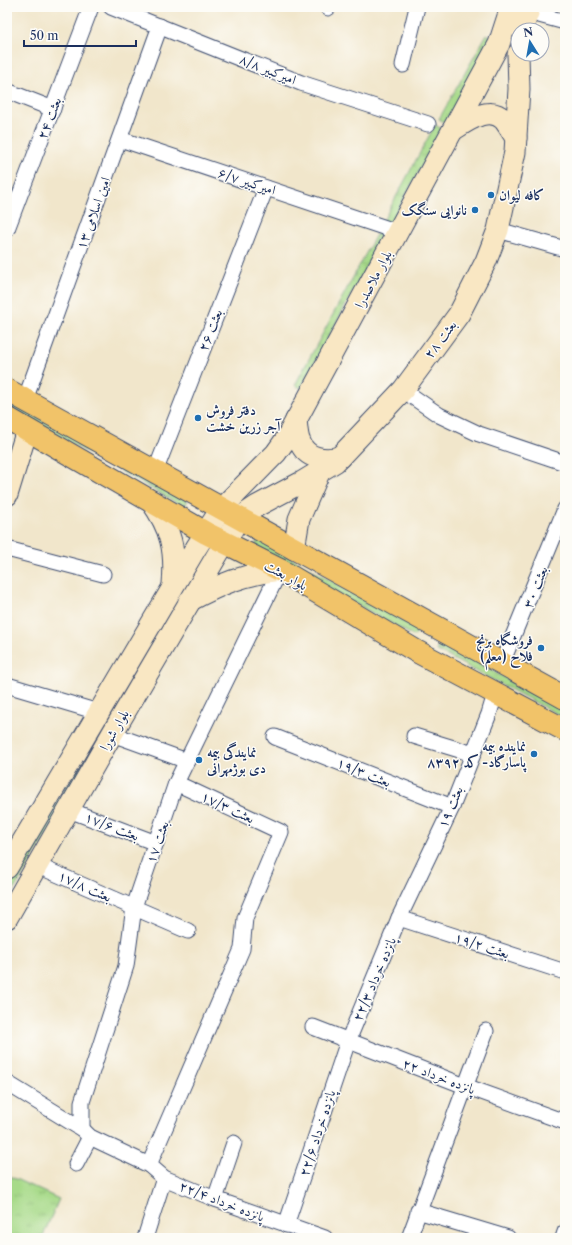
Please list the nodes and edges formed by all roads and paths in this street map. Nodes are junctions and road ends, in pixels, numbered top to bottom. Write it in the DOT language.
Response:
graph roads {
  1 [pos="91,7"];
  2 [pos="111,7"];
  3 [pos="417,7"];
  4 [pos="523,14"];
  5 [pos="565,22"];
  6 [pos="160,26"];
  7 [pos="518,62"];
  8 [pos="403,65"];
  9 [pos="7,91"];
  10 [pos="53,109"];
  11 [pos="428,124"];
  12 [pos="453,130"];
  13 [pos="516,138"];
  14 [pos="120,139"];
  15 [pos="266,188"];
  16 [pos="11,210"];
  17 [pos="7,229"];
  18 [pos="498,230"];
  19 [pos="398,232"];
  20 [pos="565,250"];
  21 [pos="403,390"];
  22 [pos="16,395"];
  23 [pos="7,418"];
  24 [pos="296,420"];
  25 [pos="27,430"];
  26 [pos="340,457"];
  27 [pos="565,463"];
  28 [pos="157,465"];
  29 [pos="319,473"];
  30 [pos="7,495"];
  31 [pos="151,501"];
  32 [pos="565,509"];
  33 [pos="230,514"];
  34 [pos="215,537"];
  35 [pos="7,549"];
  36 [pos="294,549"];
  37 [pos="280,570"];
  38 [pos="103,574"];
  39 [pos="173,586"];
  40 [pos="189,601"];
  41 [pos="430,624"];
  42 [pos="416,651"];
  43 [pos="502,663"];
  44 [pos="7,685"];
  45 [pos="495,694"];
  46 [pos="565,698"];
  47 [pos="98,712"];
  48 [pos="565,730"];
  49 [pos="112,734"];
  50 [pos="414,736"];
  51 [pos="276,737"];
  52 [pos="472,754"];
  53 [pos="187,761"];
  54 [pos="176,783"];
  55 [pos="452,806"];
  56 [pos="68,810"];
  57 [pos="156,843"];
  58 [pos="36,865"];
  59 [pos="7,868"];
  60 [pos="134,907"];
  61 [pos="7,918"];
  62 [pos="399,918"];
  63 [pos="188,931"];
  64 [pos="565,972"];
  65 [pos="314,1027"];
  66 [pos="486,1031"];
  67 [pos="348,1041"];
  68 [pos="7,1083"];
  69 [pos="465,1086"];
  70 [pos="565,1122"];
  71 [pos="86,1133"];
  72 [pos="234,1143"];
  73 [pos="76,1164"];
  74 [pos="149,1165"];
  75 [pos="164,1178"];
  76 [pos="215,1199"];
  77 [pos="418,1211"];
  78 [pos="286,1225"];
  79 [pos="565,1232"];
  80 [pos="145,1238"];
  81 [pos="325,1238"];
  82 [pos="409,1238"];
  83 [pos="508,1238"];
  84 [pos="563,1238"];
  1 -- 10 [label="street, بعثت ۲۴"];
  2 -- 6 [label="street, امیرکبیر ۸/۸"];
  3 -- 8 [label="street"];
  4 -- 5 [label="street"];
  4 -- 12 [label="main road, بلوار ملاصدرا"];
  6 -- 11 [label="street, امیرکبیر ۸/۸"];
  6 -- 14 [label="street, امین اسلامی ۱۳"];
  7 -- 13 [label="main road, بعثت ۲۸"];
  9 -- 10 [label="street"];
  10 -- 16 [label="street, بعثت ۲۴"];
  12 -- 13 [label="main road"];
  12 -- 19 [label="main road, بلوار ملاصدرا"];
  13 -- 18 [label="main road, بعثت ۲۸"];
  14 -- 15 [label="street, امیرکبیر ۶/۷"];
  14 -- 22 [label="street, امین اسلامی ۱۳"];
  15 -- 19 [label="street, امیرکبیر ۶/۷"];
  15 -- 28 [label="street, بعثت ۲۶"];
  16 -- 17 [label="street, بعثت ۲۴"];
  18 -- 20 [label="street"];
  18 -- 21 [label="main road, بعثت ۲۸"];
  19 -- 24 [label="main road, بلوار ملاصدرا"];
  21 -- 26 [label="main road, بعثت ۲۸"];
  21 -- 27 [label="street"];
  22 -- 28 [label="main road, بلوار بعثت"];
  23 -- 25 [label="main road, بلوار بعثت"];
  24 -- 26 [label="main road"];
  24 -- 33 [label="main road, بلوار ملاصدرا"];
  25 -- 30 [label="main road"];
  25 -- 31 [label="main road, بلوار بعثت"];
  26 -- 29 [label="main road, بعثت ۲۸"];
  28 -- 33 [label="main road, بلوار بعثت"];
  29 -- 33 [label="main road, بعثت ۲۸"];
  29 -- 36 [label="main road"];
  31 -- 34 [label="main road, بلوار بعثت"];
  31 -- 39 [label="main road"];
  32 -- 43 [label="street, بعثت ۳۰"];
  33 -- 34 [label="main road, بعثت ۲۸"];
  33 -- 36 [label="main road, بلوار بعثت"];
  34 -- 37 [label="main road, بلوار بعثت"];
  34 -- 39 [label="main road, بلوار شورا"];
  34 -- 40 [label="main road, بلوار شورا"];
  35 -- 38 [label="street"];
  36 -- 41 [label="main road, بلوار بعثت"];
  37 -- 40 [label="main road"];
  37 -- 42 [label="main road, بلوار بعثت"];
  37 -- 53 [label="street, بعثت ۱۷"];
  39 -- 47 [label="main road, بلوار شورا"];
  40 -- 49 [label="main road, بلوار شورا"];
  41 -- 42 [label="main road"];
  41 -- 43 [label="main road, بلوار بعثت"];
  42 -- 45 [label="main road, بلوار بعثت"];
  43 -- 46 [label="main road, بلوار بعثت"];
  44 -- 47 [label="street"];
  45 -- 48 [label="main road, بلوار بعثت"];
  45 -- 52 [label="street, بعثت ۱۹"];
  47 -- 59 [label="main road, بلوار شورا"];
  49 -- 53 [label="street"];
  49 -- 56 [label="main road, بلوار شورا"];
  50 -- 52 [label="street"];
  51 -- 55 [label="street, بعثت ۱۹/۳"];
  52 -- 55 [label="street, بعثت ۱۹"];
  53 -- 54 [label="street, بعثت ۱۷"];
  54 -- 57 [label="street, بعثت ۱۷"];
  54 -- 74 [label="street, بعثت ۱۷/۳"];
  55 -- 62 [label="street, بعثت ۱۹"];
  56 -- 57 [label="street, بعثت ۱۷/۶"];
  56 -- 58 [label="main road, بلوار شورا"];
  57 -- 60 [label="street, بعثت ۱۷"];
  58 -- 60 [label="street, بعثت ۱۷/۸"];
  58 -- 61 [label="main road, بلوار شورا"];
  60 -- 63 [label="street, بعثت ۱۷/۸"];
  60 -- 71 [label="street, بعثت ۱۷"];
  62 -- 64 [label="street, بعثت ۱۹/۲"];
  62 -- 67 [label="street, پانزده خرداد ۲۲/۳"];
  65 -- 67 [label="street, پانزده خرداد ۲۲"];
  66 -- 69 [label="street"];
  67 -- 69 [label="street, پانزده خرداد ۲۲"];
  67 -- 78 [label="street, پانزده خرداد ۲۲/۶"];
  68 -- 71 [label="street, پانزده خرداد ۲۲/۴"];
  69 -- 70 [label="street, پانزده خرداد ۲۲"];
  69 -- 77 [label="street"];
  71 -- 73 [label="street"];
  71 -- 74 [label="street, پانزده خرداد ۲۲/۴"];
  72 -- 76 [label="street"];
  74 -- 75 [label="street, پانزده خرداد ۲۲/۴"];
  75 -- 76 [label="street, پانزده خرداد ۲۲/۴"];
  75 -- 80 [label="street"];
  76 -- 78 [label="street, پانزده خرداد ۲۲/۴"];
  77 -- 82 [label="street"];
  77 -- 83 [label="street"];
  78 -- 81 [label="street, پانزده خرداد ۲۲/۴"];
  79 -- 84 [label="street"];
}
